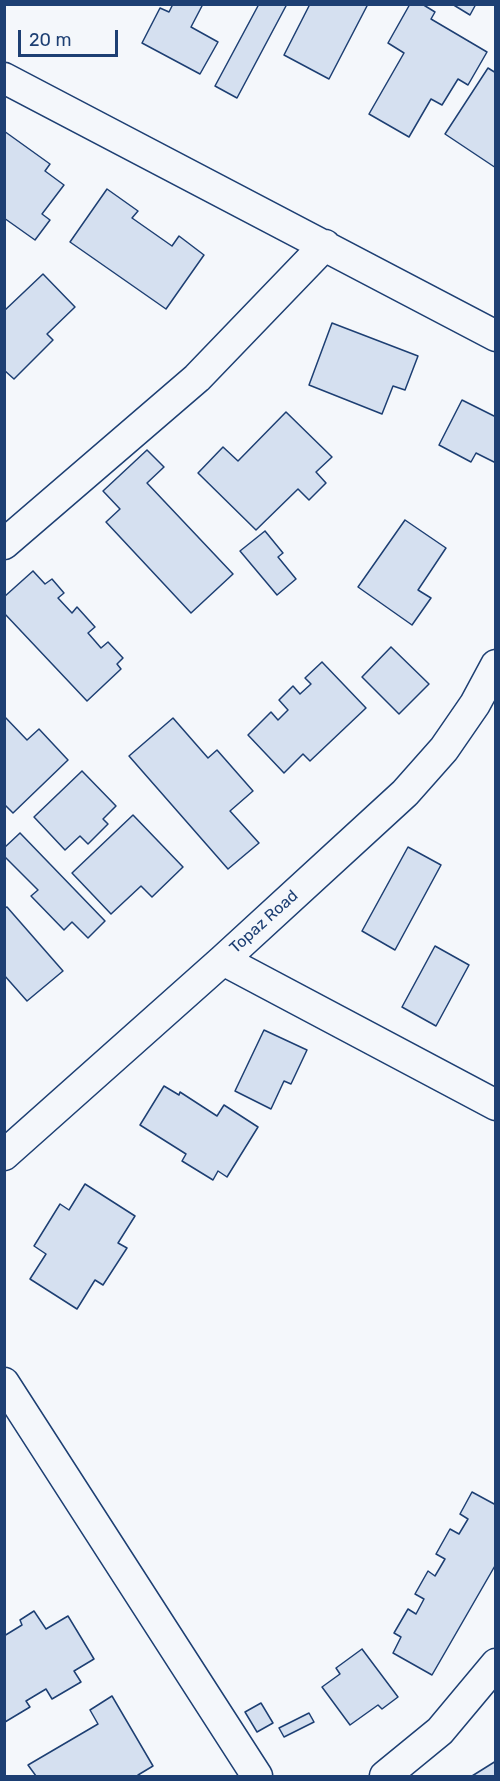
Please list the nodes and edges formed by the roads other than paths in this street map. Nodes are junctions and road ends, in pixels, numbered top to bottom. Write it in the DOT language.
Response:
graph roads {
  1 [pos="4,78"];
  2 [pos="325,246"];
  3 [pos="495,336"];
  4 [pos="4,544"];
  5 [pos="495,666"];
  6 [pos="223,960"];
  7 [pos="495,1105"];
  8 [pos="4,1155"];
  9 [pos="4,1383"];
  10 [pos="495,1664"];
  11 [pos="257,1776"];
  12 [pos="385,1776"];
  1 -- 2 [label="street"];
  2 -- 3 [label="street"];
  2 -- 4 [label="street"];
  5 -- 6 [label="street, Topaz Road"];
  6 -- 7 [label="street"];
  6 -- 8 [label="street, Topaz Road"];
  9 -- 11 [label="street"];
  10 -- 12 [label="street"];
}
